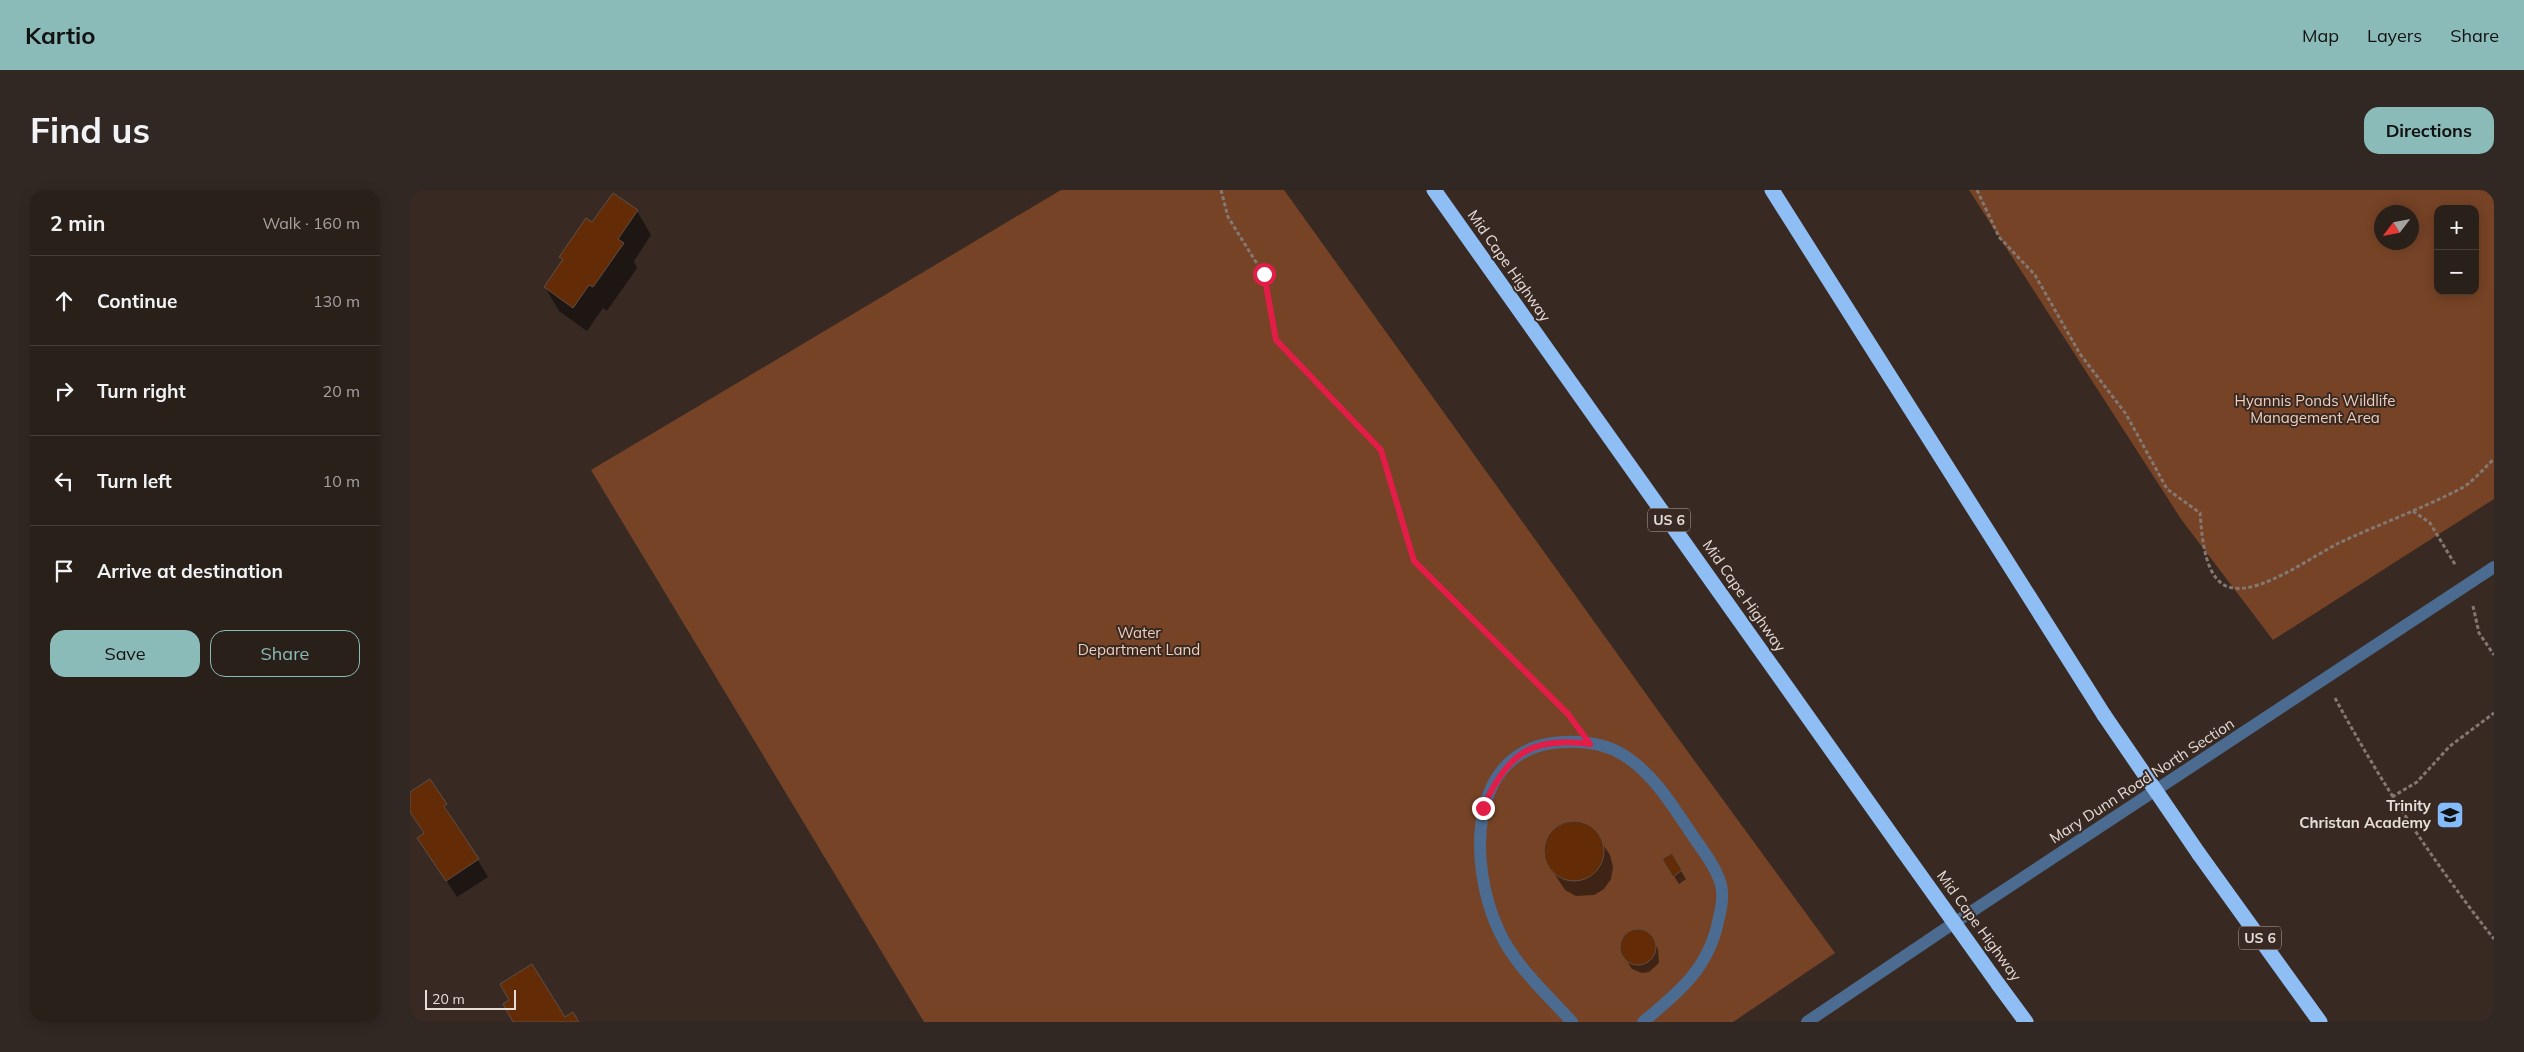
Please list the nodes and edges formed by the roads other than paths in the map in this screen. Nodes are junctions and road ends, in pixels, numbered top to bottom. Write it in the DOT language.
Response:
graph roads {
  1 [pos="1434,190"];
  2 [pos="1772,190"];
  3 [pos="2494,567"];
  4 [pos="1572,1022"];
  5 [pos="1644,1022"];
  6 [pos="1807,1022"];
  7 [pos="2026,1022"];
  8 [pos="2320,1022"];
  1 -- 7 [label="highway, Mid Cape Highway / US 6, bridge"];
  2 -- 8 [label="highway, US 6, bridge"];
  3 -- 6 [label="street, Mary Dunn Road North Section"];
  4 -- 5 [label="street"];
}
